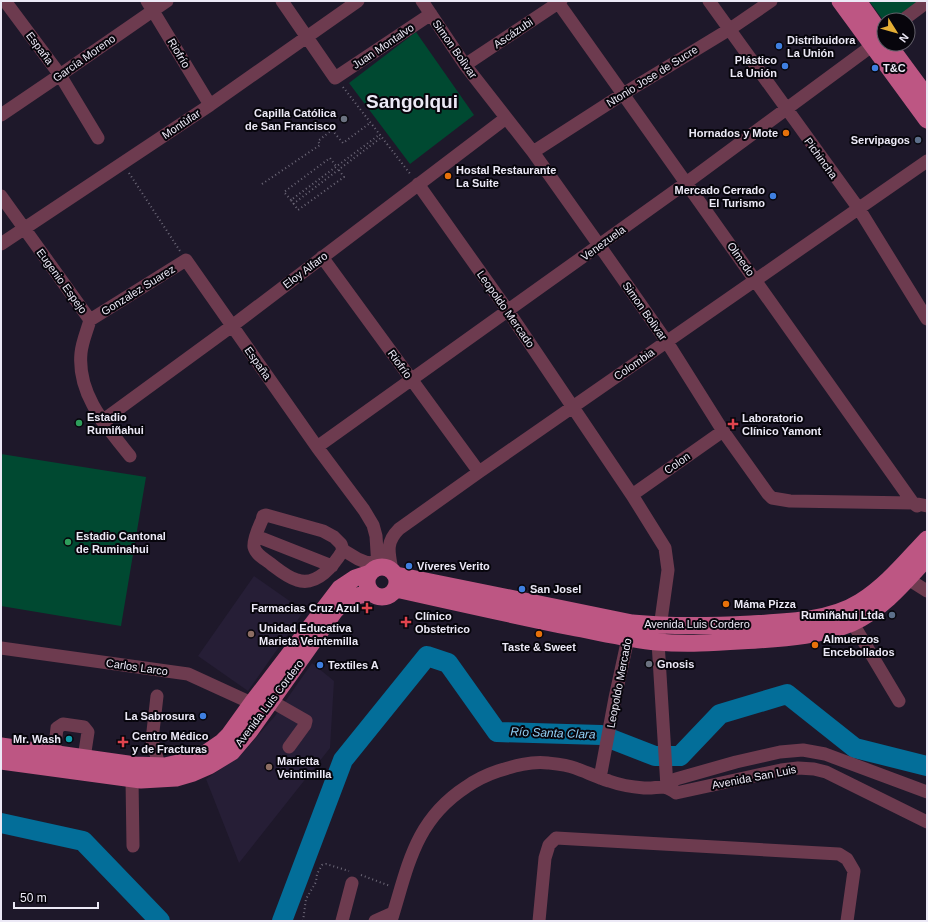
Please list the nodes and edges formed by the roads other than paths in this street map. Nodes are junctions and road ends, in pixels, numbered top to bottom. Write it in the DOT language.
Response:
graph roads {
  1 [pos="5,1"];
  2 [pos="167,1"];
  3 [pos="282,1"];
  4 [pos="358,1"];
  5 [pos="422,1"];
  6 [pos="559,1"];
  7 [pos="709,1"];
  8 [pos="771,1"];
  9 [pos="840,1"];
  10 [pos="858,1"];
  11 [pos="927,2"];
  12 [pos="150,6"];
  13 [pos="914,12"];
  14 [pos="431,14"];
  15 [pos="730,29"];
  16 [pos="876,30"];
  17 [pos="876,34"];
  18 [pos="307,37"];
  19 [pos="876,43"];
  20 [pos="889,52"];
  21 [pos="892,52"];
  22 [pos="465,65"];
  23 [pos="60,75"];
  24 [pos="623,94"];
  25 [pos="927,97"];
  26 [pos="210,105"];
  27 [pos="786,109"];
  28 [pos="1,115"];
  29 [pos="506,118"];
  30 [pos="927,120"];
  31 [pos="98,138"];
  32 [pos="533,152"];
  33 [pos="927,161"];
  34 [pos="686,183"];
  35 [pos="418,184"];
  36 [pos="1,196"];
  37 [pos="859,209"];
  38 [pos="24,228"];
  39 [pos="1,244"];
  40 [pos="599,245"];
  41 [pos="322,257"];
  42 [pos="186,260"];
  43 [pos="756,280"];
  44 [pos="508,311"];
  45 [pos="927,319"];
  46 [pos="90,320"];
  47 [pos="232,326"];
  48 [pos="667,342"];
  49 [pos="412,380"];
  50 [pos="573,407"];
  51 [pos="102,420"];
  52 [pos="723,431"];
  53 [pos="317,447"];
  54 [pos="130,456"];
  55 [pos="479,472"];
  56 [pos="632,495"];
  57 [pos="913,503"];
  58 [pos="927,506"];
  59 [pos="927,514"];
  60 [pos="256,536"];
  61 [pos="926,539"];
  62 [pos="343,550"];
  63 [pos="927,558"];
  64 [pos="332,566"];
  65 [pos="385,573"];
  66 [pos="908,579"];
  67 [pos="927,591"];
  68 [pos="372,593"];
  69 [pos="852,622"];
  70 [pos="630,630"];
  71 [pos="659,634"];
  72 [pos="1,648"];
  73 [pos="156,696"];
  74 [pos="899,701"];
  75 [pos="263,705"];
  76 [pos="1,746"];
  77 [pos="289,747"];
  78 [pos="54,754"];
  79 [pos="84,758"];
  80 [pos="1,761"];
  81 [pos="159,766"];
  82 [pos="600,778"];
  83 [pos="132,779"];
  84 [pos="667,787"];
  85 [pos="927,792"];
  86 [pos="927,822"];
  87 [pos="133,846"];
  88 [pos="352,883"];
  89 [pos="392,917"];
  90 [pos="342,921"];
  91 [pos="375,921"];
  92 [pos="539,921"];
  93 [pos="847,921"];
  1 -- 23 [label="street, España"];
  2 -- 12 [label="street, García Moreno"];
  3 -- 18 [label="street"];
  4 -- 18 [label="street, Montùfar"];
  5 -- 14 [label="street, Simon Bolìvar"];
  6 -- 22 [label="street, Ascázubi"];
  6 -- 24 [label="street, Olmedo"];
  7 -- 15 [label="street, Pichincha"];
  8 -- 15 [label="street, Ntonio Jose de Sucre"];
  9 -- 17 [label="main road"];
  10 -- 16 [label="main road"];
  11 -- 13 [label="street"];
  12 -- 23 [label="street, García Moreno"];
  12 -- 26 [label="street, Riofrío"];
  14 -- 18 [label="street, Juan Montalvo"];
  14 -- 22 [label="street, Simon Bolìvar"];
  15 -- 24 [label="street, Ntonio Jose de Sucre"];
  15 -- 27 [label="street, Pichincha"];
  18 -- 26 [label="street, Montùfar"];
  19 -- 27 [label="street, Venezuela"];
  20 -- 30 [label="main road"];
  21 -- 25 [label="main road"];
  22 -- 29 [label="street, Simon Bolìvar"];
  23 -- 28 [label="street, García Moreno"];
  23 -- 31 [label="street, España"];
  24 -- 32 [label="street, Ntonio Jose de Sucre"];
  24 -- 34 [label="street, Olmedo"];
  26 -- 38 [label="street, Montùfar"];
  27 -- 34 [label="street, Venezuela"];
  27 -- 37 [label="street, Pichincha"];
  29 -- 32 [label="street, Simon Bolìvar"];
  29 -- 35 [label="street, Eloy Alfaro"];
  32 -- 40 [label="street, Simon Bolìvar"];
  33 -- 37 [label="street, Colombia"];
  34 -- 40 [label="street, Venezuela"];
  34 -- 43 [label="street, Olmedo"];
  35 -- 41 [label="street, Eloy Alfaro"];
  35 -- 44 [label="street, Leopoldo Mercado"];
  36 -- 38 [label="street, Eugenio Espejo"];
  37 -- 43 [label="street, Colombia"];
  37 -- 45 [label="street, Pichincha"];
  38 -- 39 [label="street, Montùfar"];
  38 -- 46 [label="street, Eugenio Espejo"];
  40 -- 44 [label="street, Venezuela"];
  40 -- 48 [label="street, Simon Bolìvar"];
  41 -- 47 [label="street, Eloy Alfaro"];
  41 -- 49 [label="street, Riofrío"];
  42 -- 46 [label="street, Gonzalez Suarez"];
  42 -- 47 [label="street, España"];
  43 -- 48 [label="street, Colombia"];
  43 -- 57 [label="street, Olmedo"];
  44 -- 49 [label="street, Venezuela"];
  44 -- 50 [label="street, Leopoldo Mercado"];
  46 -- 51 [label="street, Eugenio Espejo"];
  47 -- 51 [label="street, Eloy Alfaro"];
  47 -- 53 [label="street, España"];
  48 -- 50 [label="street, Colombia"];
  48 -- 52 [label="street, Simon Bolìvar"];
  49 -- 53 [label="street, Venezuela"];
  49 -- 55 [label="street, Riofrío"];
  50 -- 55 [label="street, Colombia"];
  50 -- 56 [label="street, Leopoldo Mercado"];
  51 -- 54 [label="street, Eugenio Espejo"];
  52 -- 56 [label="street, Colon"];
  52 -- 57 [label="street, Simon Bolìvar"];
  53 -- 65 [label="street, España"];
  55 -- 65 [label="street, Colombia"];
  56 -- 71 [label="street, Leopoldo Mercado"];
  57 -- 58 [label="street, Simon Bolìvar"];
  57 -- 59 [label="street, Olmedo"];
  60 -- 62 [label="street"];
  60 -- 64 [label="street"];
  60 -- 64 [label="street"];
  61 -- 71 [label="main road, Avenida Luis Cordero"];
  62 -- 64 [label="street"];
  62 -- 65 [label="street"];
  63 -- 66 [label="main road, Avenida Luis Cordero"];
  65 -- 68 [label="main road"];
  65 -- 68 [label="main road, Avenida Luis Cordero"];
  65 -- 70 [label="main road, Avenida Luis Cordero"];
  65 -- 75 [label="main road, Avenida Luis Cordero"];
  66 -- 67 [label="street"];
  66 -- 69 [label="main road, Avenida Luis Cordero"];
  68 -- 75 [label="main road, Avenida Luis Cordero"];
  69 -- 71 [label="main road, Avenida Luis Cordero"];
  69 -- 74 [label="street"];
  70 -- 71 [label="main road, Avenida Luis Cordero"];
  70 -- 82 [label="street, Leopoldo Mercado"];
  71 -- 84 [label="street, Leopoldo Mercado"];
  72 -- 75 [label="street, Carlos Larco"];
  73 -- 81 [label="street"];
  75 -- 77 [label="street, Carlos Larco"];
  75 -- 81 [label="main road, Avenida Luis Cordero"];
  75 -- 83 [label="main road, Avenida Luis Cordero"];
  76 -- 78 [label="main road, Avenida Luis Cordero"];
  78 -- 79 [label="main road, Avenida Luis Cordero"];
  78 -- 79 [label="street"];
  79 -- 81 [label="main road, Avenida Luis Cordero"];
  80 -- 83 [label="main road, Avenida Luis Cordero"];
  82 -- 84 [label="street, Avenida San Luis"];
  82 -- 89 [label="street"];
  83 -- 87 [label="street"];
  84 -- 85 [label="street, Avenida San Luis"];
  84 -- 86 [label="street, Avenida San Luis"];
  88 -- 90 [label="street"];
  89 -- 91 [label="street"];
  92 -- 93 [label="street"];
}
